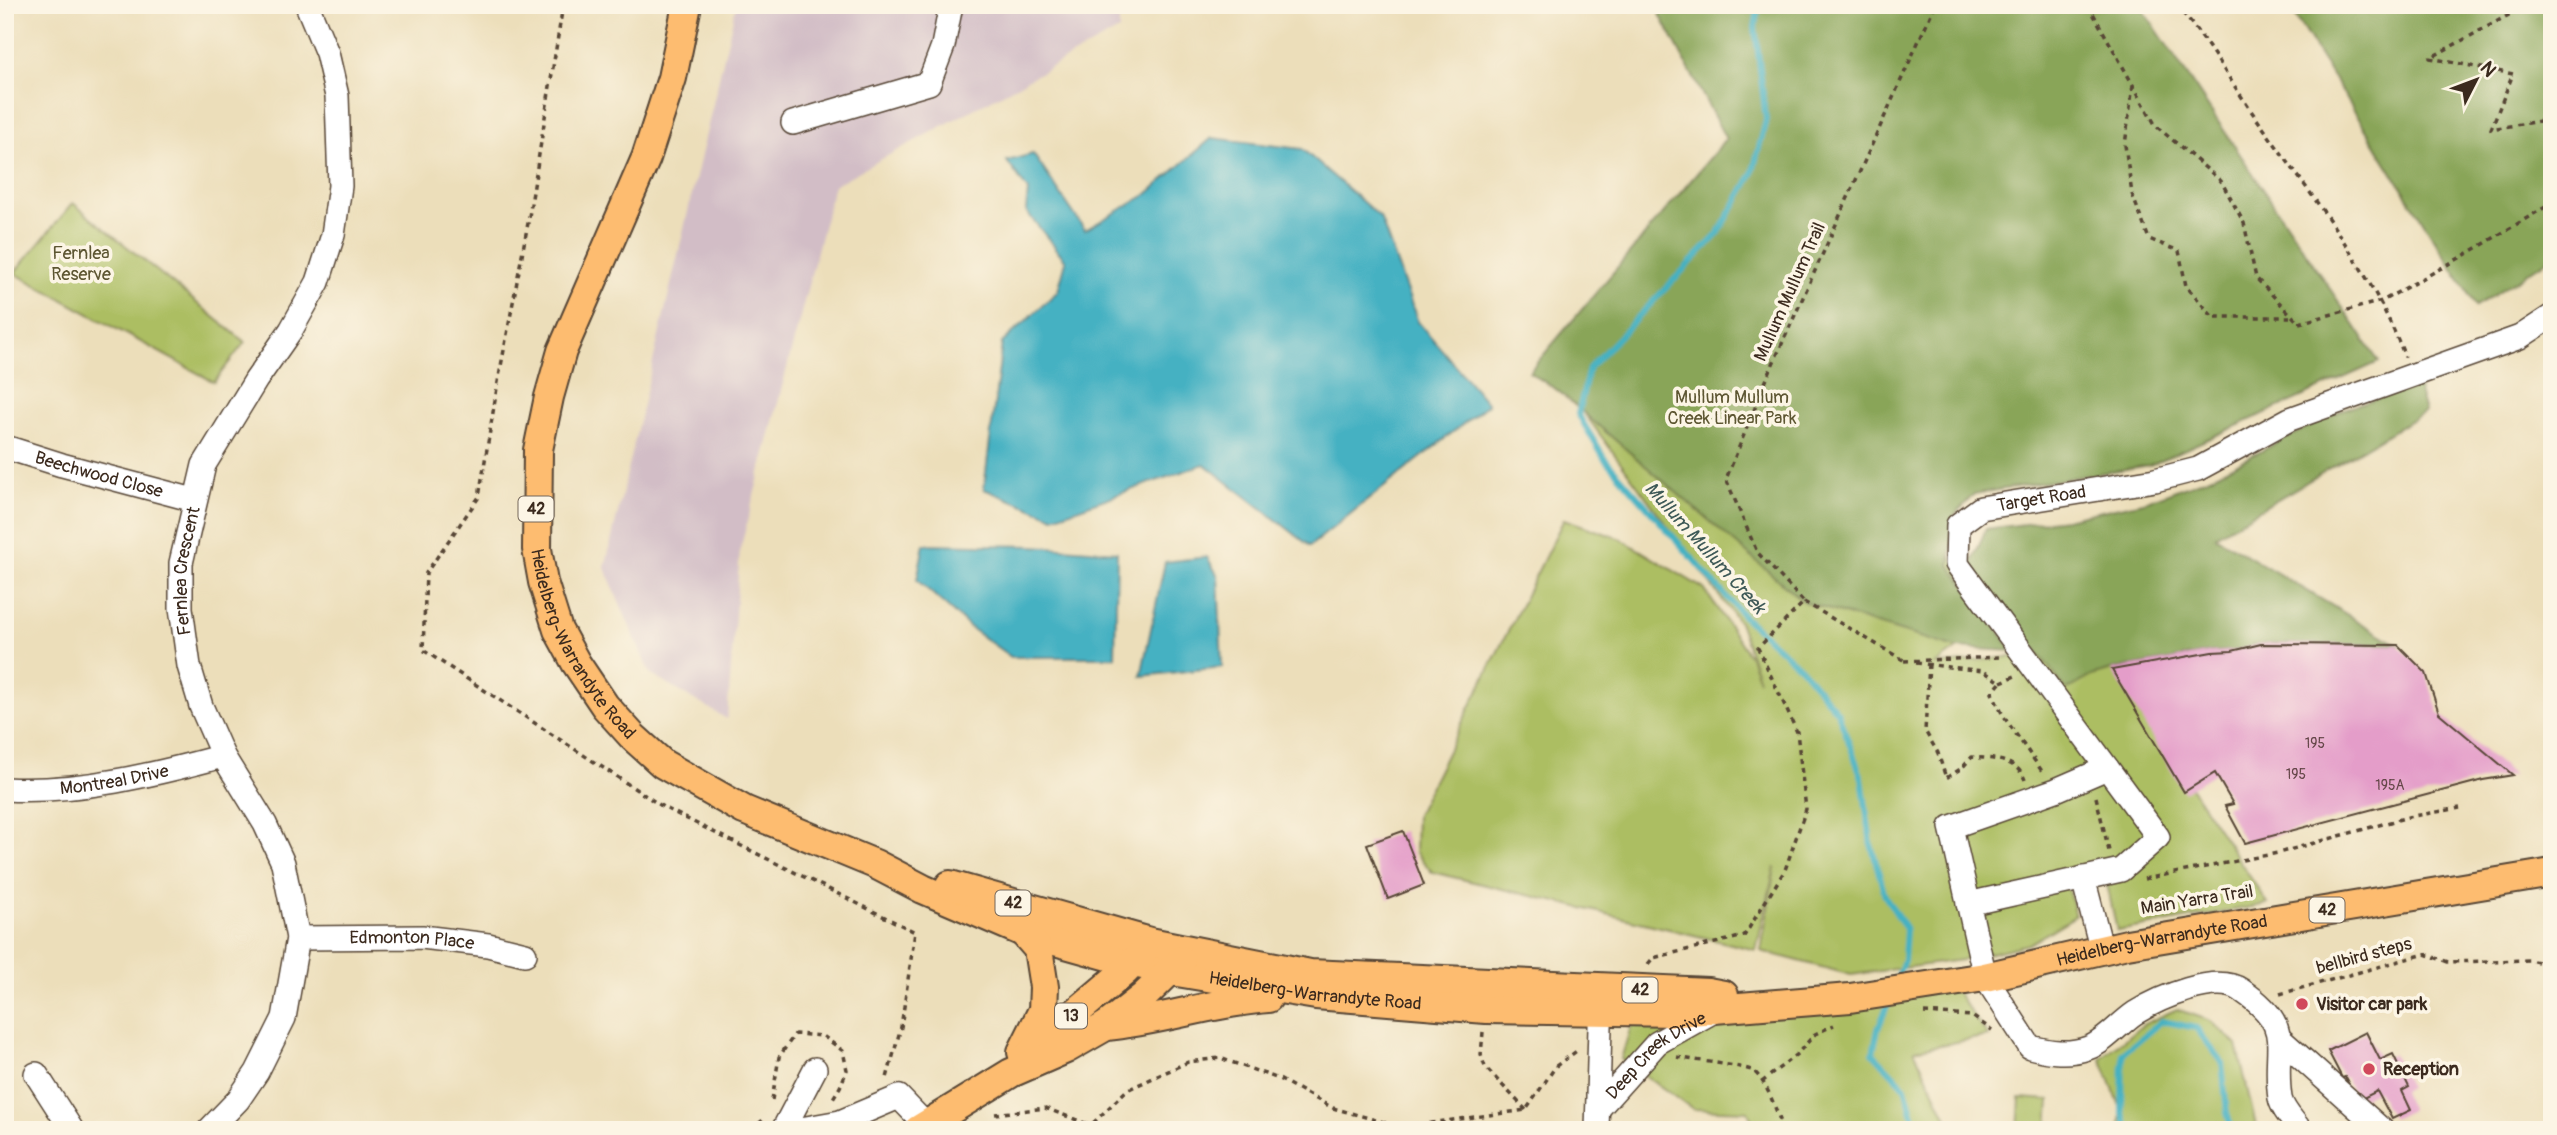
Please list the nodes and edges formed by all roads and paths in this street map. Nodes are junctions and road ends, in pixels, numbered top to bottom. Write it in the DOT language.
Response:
graph roads {
  1 [pos="307,5"];
  2 [pos="563,5"];
  3 [pos="687,5"];
  4 [pos="951,5"];
  5 [pos="1936,5"];
  6 [pos="2076,5"];
  7 [pos="2176,5"];
  8 [pos="2527,5"];
  9 [pos="2090,7"];
  10 [pos="2133,85"];
  11 [pos="2552,120"];
  12 [pos="793,123"];
  13 [pos="2552,203"];
  14 [pos="2379,302"];
  15 [pos="2552,316"];
  16 [pos="2292,317"];
  17 [pos="2412,375"];
  18 [pos="5,447"];
  19 [pos="194,500"];
  20 [pos="1804,602"];
  21 [pos="2008,657"];
  22 [pos="1904,661"];
  23 [pos="1929,664"];
  24 [pos="223,756"];
  25 [pos="2099,773"];
  26 [pos="5,789"];
  27 [pos="2056,790"];
  28 [pos="2032,799"];
  29 [pos="2460,808"];
  30 [pos="875,864"];
  31 [pos="2107,873"];
  32 [pos="2552,873"];
  33 [pos="2082,878"];
  34 [pos="2135,881"];
  35 [pos="1968,904"];
  36 [pos="1023,932"];
  37 [pos="298,938"];
  38 [pos="1190,951"];
  39 [pos="2102,951"];
  40 [pos="1142,953"];
  41 [pos="526,954"];
  42 [pos="2552,965"];
  43 [pos="1171,971"];
  44 [pos="1984,977"];
  45 [pos="1643,990"];
  46 [pos="1316,995"];
  47 [pos="2258,1002"];
  48 [pos="1774,1004"];
  49 [pos="1719,1008"];
  50 [pos="1486,1009"];
  51 [pos="1600,1011"];
  52 [pos="1918,1012"];
  53 [pos="1835,1025"];
  54 [pos="1106,1026"];
  55 [pos="2279,1038"];
  56 [pos="1657,1043"];
  57 [pos="2031,1047"];
  58 [pos="815,1069"];
  59 [pos="1012,1073"];
  60 [pos="36,1074"];
  61 [pos="1762,1082"];
  62 [pos="886,1083"];
  63 [pos="964,1103"];
  64 [pos="829,1104"];
  65 [pos="770,1106"];
  66 [pos="1526,1110"];
  67 [pos="1598,1119"];
  68 [pos="775,1123"];
  69 [pos="1090,1125"];
  70 [pos="922,1127"];
  71 [pos="72,1130"];
  72 [pos="209,1130"];
  73 [pos="751,1130"];
  74 [pos="795,1130"];
  75 [pos="1086,1130"];
  76 [pos="1784,1130"];
  77 [pos="2300,1130"];
  78 [pos="2382,1130"];
  1 -- 19 [label="street, Fernlea Crescent"];
  2 -- 62 [label="path"];
  3 -- 30 [label="main road, Heidelberg-Warrandyte Road / 42"];
  4 -- 12 [label="street"];
  5 -- 20 [label="path, Mullum Mullum Trail"];
  6 -- 9 [label="path"];
  7 -- 14 [label="path"];
  8 -- 11 [label="path"];
  9 -- 10 [label="path"];
  10 -- 16 [label="path"];
  10 -- 16 [label="path"];
  13 -- 14 [label="path"];
  14 -- 16 [label="path"];
  14 -- 17 [label="path"];
  15 -- 17 [label="street, Target Road"];
  17 -- 25 [label="street, Target Road"];
  18 -- 19 [label="street, Beechwood Close"];
  19 -- 24 [label="street, Fernlea Crescent"];
  20 -- 22 [label="path, Mullum Mullum Trail"];
  20 -- 45 [label="path"];
  21 -- 22 [label="path"];
  22 -- 23 [label="path"];
  23 -- 27 [label="path"];
  23 -- 28 [label="path"];
  24 -- 26 [label="street, Montreal Drive"];
  24 -- 37 [label="street, Fernlea Crescent"];
  25 -- 27 [label="street"];
  25 -- 31 [label="path"];
  25 -- 31 [label="street, Target Road"];
  27 -- 28 [label="street"];
  28 -- 35 [label="street"];
  29 -- 34 [label="path"];
  30 -- 36 [label="main road, Heidelberg-Warrandyte Road / 42"];
  30 -- 40 [label="main road, Heidelberg-Warrandyte Road / 42"];
  31 -- 33 [label="street, Target Road"];
  32 -- 39 [label="main road, Heidelberg-Warrandyte Road / 42"];
  33 -- 35 [label="street, Target Road"];
  33 -- 39 [label="street"];
  35 -- 44 [label="street"];
  36 -- 40 [label="main road, Heidelberg-Warrandyte Road / 42"];
  36 -- 59 [label="main road"];
  37 -- 41 [label="street, Edmonton Place"];
  37 -- 72 [label="street, Fernlea Crescent"];
  38 -- 40 [label="main road, Heidelberg-Warrandyte Road / 42"];
  38 -- 43 [label="main road, 13"];
  38 -- 51 [label="main road, Heidelberg-Warrandyte Road / 42"];
  39 -- 44 [label="main road, Heidelberg-Warrandyte Road / 42"];
  40 -- 43 [label="main road, Heidelberg-Warrandyte Road / 42"];
  40 -- 59 [label="main road, 13"];
  42 -- 47 [label="path, bellbird steps"];
  43 -- 46 [label="main road, Heidelberg-Warrandyte Road / 42"];
  43 -- 54 [label="main road, 13"];
  44 -- 48 [label="main road, Heidelberg-Warrandyte Road / 42"];
  44 -- 57 [label="street"];
  45 -- 48 [label="main road, Heidelberg-Warrandyte Road / 42"];
  45 -- 51 [label="main road, Heidelberg-Warrandyte Road / 42"];
  46 -- 50 [label="main road, Heidelberg-Warrandyte Road / 42"];
  46 -- 54 [label="main road"];
  47 -- 55 [label="street"];
  47 -- 57 [label="street"];
  48 -- 49 [label="main road, Heidelberg-Warrandyte Road / 42"];
  49 -- 51 [label="main road, Heidelberg-Warrandyte Road / 42"];
  49 -- 56 [label="street, Deep Creek Drive"];
  50 -- 51 [label="main road, Heidelberg-Warrandyte Road / 42"];
  50 -- 66 [label="path"];
  51 -- 66 [label="path"];
  51 -- 67 [label="street, Deep Creek Drive"];
  52 -- 57 [label="path"];
  53 -- 61 [label="path"];
  54 -- 59 [label="main road, 13"];
  55 -- 77 [label="street"];
  55 -- 78 [label="street"];
  56 -- 61 [label="path"];
  56 -- 67 [label="street, Deep Creek Drive"];
  58 -- 68 [label="street"];
  59 -- 63 [label="main road, 13"];
  60 -- 71 [label="street"];
  61 -- 76 [label="path"];
  63 -- 69 [label="path"];
  63 -- 70 [label="main road, 13"];
  64 -- 65 [label="path"];
  66 -- 69 [label="path"];
  68 -- 73 [label="path"];
  69 -- 75 [label="path"];
  70 -- 74 [label="street"];
}
